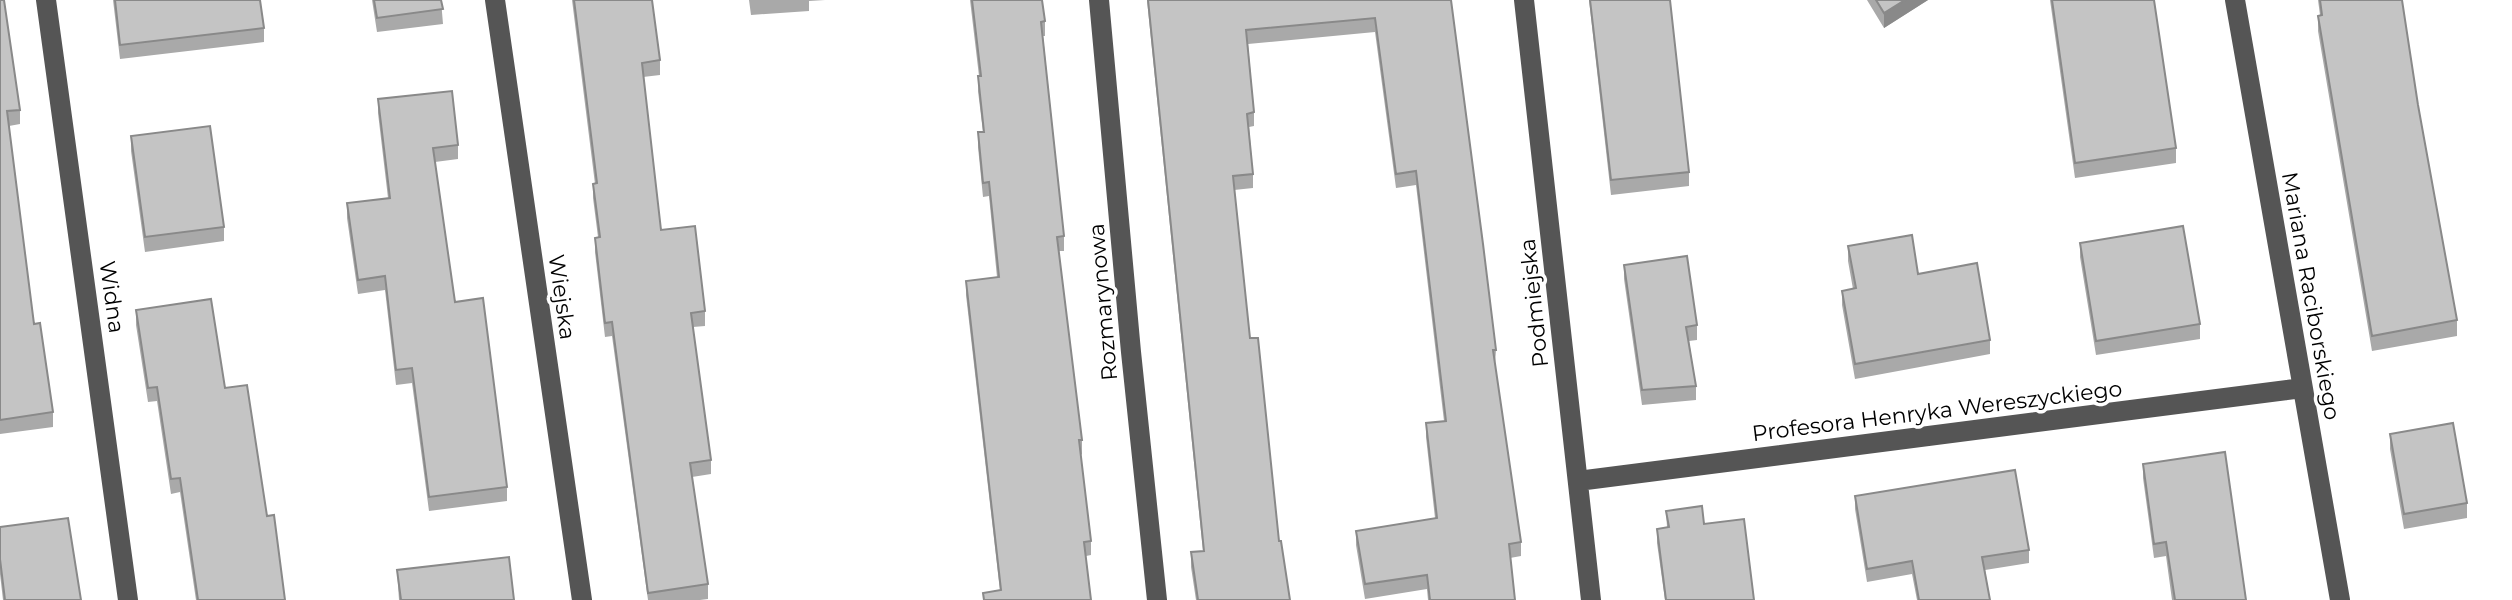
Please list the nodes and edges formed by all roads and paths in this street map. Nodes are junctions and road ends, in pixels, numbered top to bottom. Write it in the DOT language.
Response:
graph roads {
  1 [pos="46,0"];
  2 [pos="495,0"];
  3 [pos="1099,0"];
  4 [pos="1524,0"];
  5 [pos="2235,0"];
  6 [pos="2302,388"];
  7 [pos="1578,481"];
  8 [pos="128,600"];
  9 [pos="582,600"];
  10 [pos="1157,600"];
  11 [pos="1591,600"];
  12 [pos="2340,600"];
  1 -- 8 [label="street, Widna"];
  2 -- 9 [label="street, Wiejska"];
  3 -- 10 [label="street, Rozmarynowa"];
  4 -- 7 [label="street, Podmiejska"];
  5 -- 6 [label="street, Mariana Raciborskiego"];
  6 -- 7 [label="street, Profesora Henryka Wereszyckiego"];
  6 -- 12 [label="street, Mariana Raciborskiego"];
  7 -- 11 [label="street, Podmiejska"];
}
